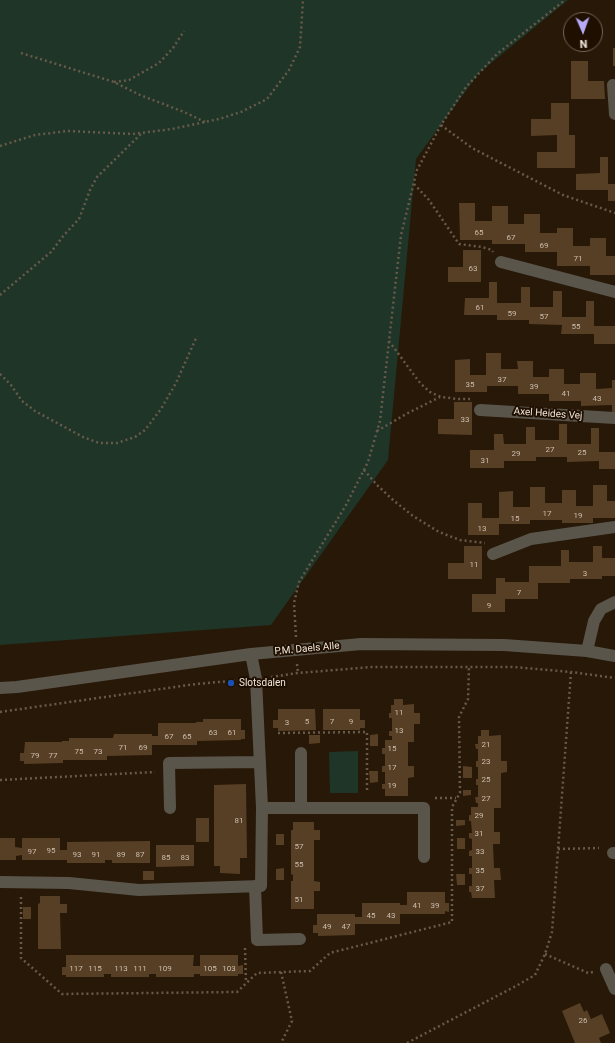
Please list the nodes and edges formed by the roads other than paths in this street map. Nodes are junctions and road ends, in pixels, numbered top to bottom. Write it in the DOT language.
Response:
graph roads {
  1 [pos="613,85"];
  2 [pos="615,114"];
  3 [pos="501,262"];
  4 [pos="615,292"];
  5 [pos="480,410"];
  6 [pos="615,418"];
  7 [pos="615,527"];
  8 [pos="493,554"];
  9 [pos="615,602"];
  10 [pos="587,652"];
  11 [pos="251,654"];
  12 [pos="615,656"];
  13 [pos="0,688"];
  14 [pos="301,753"];
  15 [pos="260,762"];
  16 [pos="170,808"];
  17 [pos="262,808"];
  18 [pos="301,808"];
  19 [pos="424,857"];
  20 [pos="0,882"];
  21 [pos="255,886"];
  22 [pos="300,939"];
  23 [pos="606,969"];
  24 [pos="615,990"];
  1 -- 2 [label="street"];
  3 -- 4 [label="street"];
  5 -- 6 [label="street, Axel Heides Vej"];
  7 -- 8 [label="street"];
  9 -- 10 [label="street"];
  10 -- 11 [label="street, P.M. Daels Alle"];
  10 -- 12 [label="street, P.M. Daels Alle"];
  11 -- 13 [label="street, P.M. Daels Alle"];
  11 -- 15 [label="street"];
  14 -- 18 [label="street"];
  15 -- 16 [label="street"];
  15 -- 17 [label="street"];
  17 -- 18 [label="street"];
  17 -- 21 [label="street"];
  18 -- 19 [label="street"];
  20 -- 21 [label="street"];
  21 -- 22 [label="street"];
  23 -- 24 [label="street"];
}
